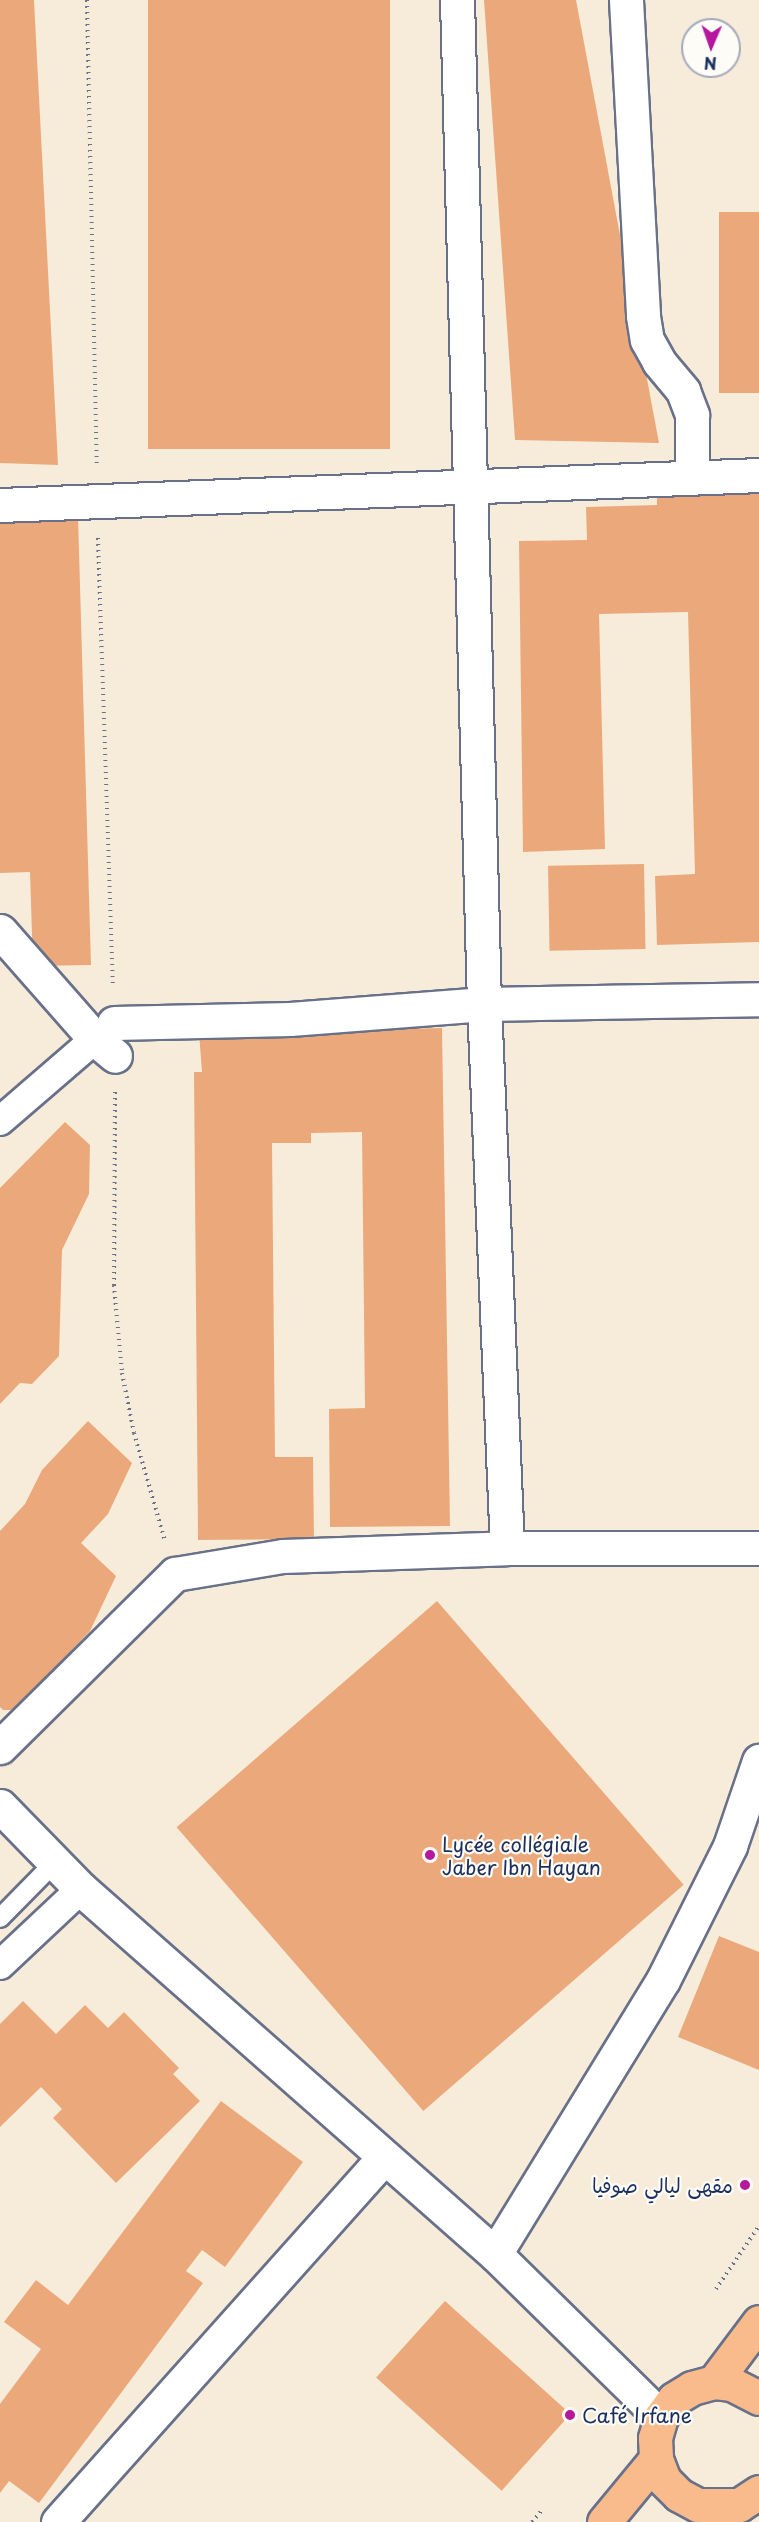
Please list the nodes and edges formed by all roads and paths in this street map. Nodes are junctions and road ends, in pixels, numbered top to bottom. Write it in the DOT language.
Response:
graph roads {
  1 [pos="457,0"];
  2 [pos="626,0"];
  3 [pos="759,475"];
  4 [pos="692,477"];
  5 [pos="470,488"];
  6 [pos="0,505"];
  7 [pos="0,931"];
  8 [pos="759,999"];
  9 [pos="484,1004"];
  10 [pos="108,1039"];
  11 [pos="0,1121"];
  12 [pos="507,1548"];
  13 [pos="759,1548"];
  14 [pos="175,1574"];
  15 [pos="0,1747"];
  16 [pos="759,1761"];
  17 [pos="0,1806"];
  18 [pos="54,1863"];
  19 [pos="81,1889"];
  20 [pos="0,1918"];
  21 [pos="0,1965"];
  22 [pos="383,2158"];
  23 [pos="759,2226"];
  24 [pos="495,2254"];
  25 [pos="716,2289"];
  26 [pos="759,2322"];
  27 [pos="714,2382"];
  28 [pos="759,2398"];
  29 [pos="661,2417"];
  30 [pos="656,2459"];
  31 [pos="759,2492"];
  32 [pos="542,2510"];
  33 [pos="714,2515"];
  34 [pos="58,2522"];
  35 [pos="532,2522"];
  36 [pos="604,2522"];
  1 -- 5 [label="street"];
  2 -- 4 [label="street"];
  3 -- 4 [label="street"];
  4 -- 5 [label="street"];
  5 -- 6 [label="street"];
  5 -- 9 [label="street"];
  7 -- 10 [label="street"];
  8 -- 9 [label="street"];
  9 -- 10 [label="street"];
  9 -- 12 [label="street"];
  10 -- 11 [label="street"];
  10 -- 14 [label="path"];
  12 -- 13 [label="street"];
  12 -- 14 [label="street"];
  14 -- 15 [label="street"];
  16 -- 24 [label="street"];
  17 -- 18 [label="street"];
  18 -- 19 [label="street"];
  18 -- 20 [label="lane"];
  19 -- 21 [label="street"];
  19 -- 22 [label="street"];
  22 -- 24 [label="street"];
  22 -- 34 [label="street"];
  23 -- 25 [label="path"];
  24 -- 29 [label="street"];
  26 -- 27 [label="main road"];
  27 -- 28 [label="main road"];
  27 -- 29 [label="main road"];
  29 -- 30 [label="main road"];
  30 -- 33 [label="main road"];
  30 -- 36 [label="main road"];
  31 -- 33 [label="main road"];
  32 -- 35 [label="path"];
}
